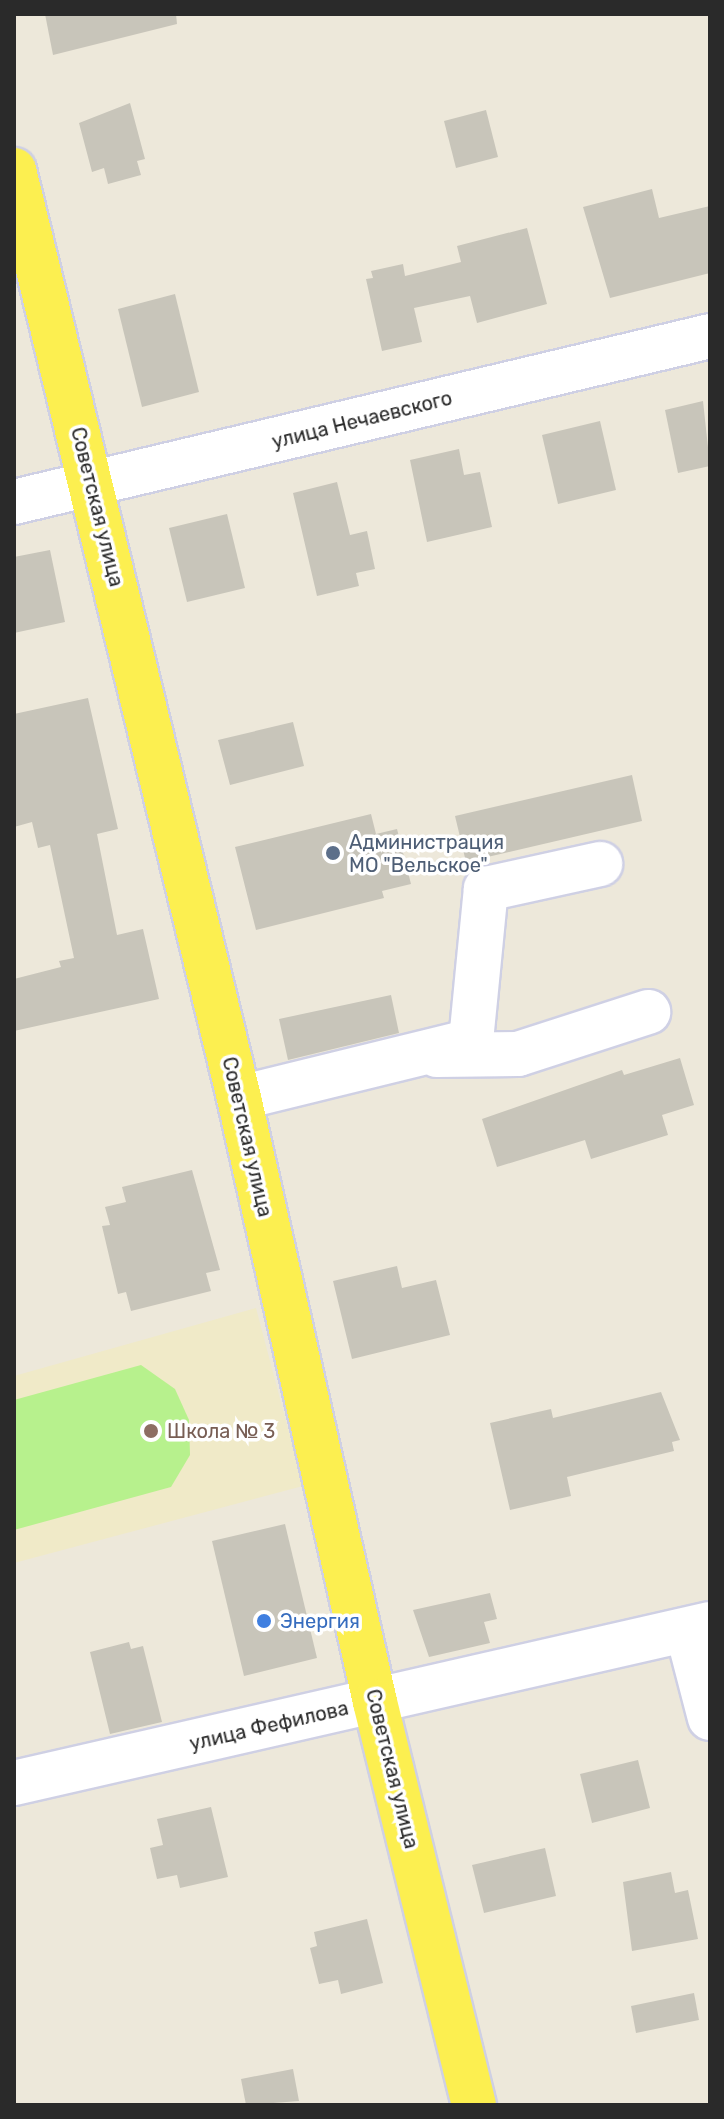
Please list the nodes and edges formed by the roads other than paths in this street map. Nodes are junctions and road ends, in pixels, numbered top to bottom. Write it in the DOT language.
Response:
graph roads {
  1 [pos="14,170"];
  2 [pos="710,336"];
  3 [pos="92,485"];
  4 [pos="14,502"];
  5 [pos="600,864"];
  6 [pos="648,1012"];
  7 [pos="419,1056"];
  8 [pos="239,1098"];
  9 [pos="699,1627"];
  10 [pos="375,1702"];
  11 [pos="710,1718"];
  12 [pos="14,1783"];
  13 [pos="474,2105"];
  1 -- 3 [label="main road, Советская улица"];
  2 -- 3 [label="street, улица Нечаевского"];
  3 -- 4 [label="street, улица Нечаевского"];
  3 -- 8 [label="main road, Советская улица"];
  5 -- 7 [label="street"];
  6 -- 7 [label="street"];
  7 -- 8 [label="street"];
  8 -- 10 [label="main road, Советская улица"];
  9 -- 10 [label="street, улица Фефилова"];
  9 -- 11 [label="street"];
  10 -- 12 [label="street, улица Фефилова"];
  10 -- 13 [label="main road, Советская улица"];
}
